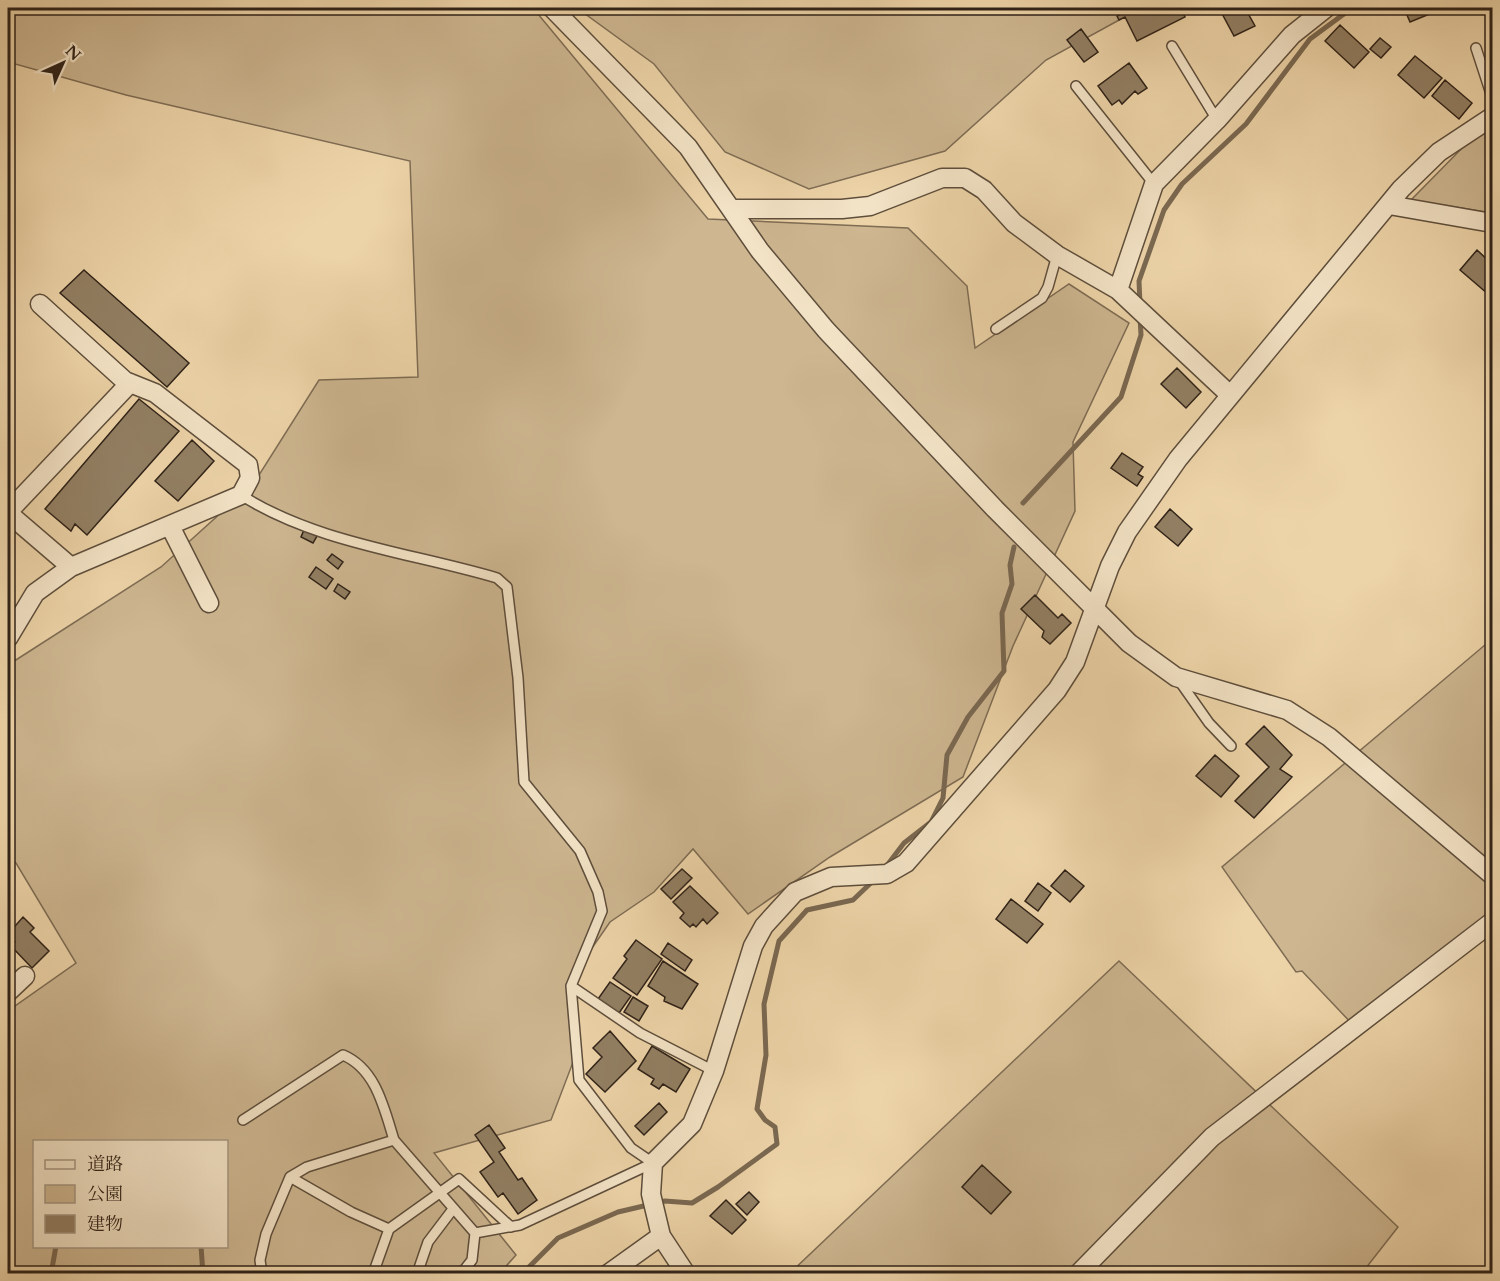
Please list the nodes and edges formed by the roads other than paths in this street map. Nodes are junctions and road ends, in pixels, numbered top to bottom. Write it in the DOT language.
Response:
graph roads {
  1 [pos="552,8"];
  2 [pos="1326,8"];
  3 [pos="1172,46"];
  4 [pos="1476,48"];
  5 [pos="1076,86"];
  6 [pos="1492,97"];
  7 [pos="1492,117"];
  8 [pos="1217,120"];
  9 [pos="1154,184"];
  10 [pos="1389,205"];
  11 [pos="732,210"];
  12 [pos="1492,223"];
  13 [pos="1057,255"];
  14 [pos="1118,290"];
  15 [pos="40,304"];
  16 [pos="996,328"];
  17 [pos="130,383"];
  18 [pos="1230,395"];
  19 [pos="241,495"];
  20 [pos="8,513"];
  21 [pos="170,526"];
  22 [pos="70,567"];
  23 [pos="209,603"];
  24 [pos="1096,609"];
  25 [pos="8,638"];
  26 [pos="1176,677"];
  27 [pos="1231,746"];
  28 [pos="1492,875"];
  29 [pos="1492,922"];
  30 [pos="25,976"];
  31 [pos="571,986"];
  32 [pos="8,992"];
  33 [pos="714,1071"];
  34 [pos="243,1120"];
  35 [pos="394,1140"];
  36 [pos="653,1163"];
  37 [pos="290,1177"];
  38 [pos="441,1194"];
  39 [pos="453,1209"];
  40 [pos="511,1227"];
  41 [pos="389,1229"];
  42 [pos="475,1233"];
  43 [pos="661,1236"];
  44 [pos="262,1274"];
  45 [pos="373,1274"];
  46 [pos="417,1274"];
  47 [pos="461,1274"];
  48 [pos="608,1274"];
  49 [pos="686,1274"];
  50 [pos="1078,1274"];
  1 -- 11 [label="street"];
  2 -- 8 [label="street"];
  3 -- 8 [label="lane"];
  4 -- 6 [label="lane"];
  5 -- 9 [label="lane"];
  7 -- 10 [label="street"];
  8 -- 9 [label="street"];
  9 -- 14 [label="street"];
  10 -- 12 [label="street"];
  10 -- 18 [label="street"];
  11 -- 13 [label="street"];
  11 -- 24 [label="street"];
  13 -- 14 [label="street"];
  13 -- 16 [label="lane"];
  14 -- 18 [label="street"];
  15 -- 17 [label="street"];
  17 -- 19 [label="street"];
  17 -- 20 [label="street"];
  18 -- 24 [label="street"];
  19 -- 21 [label="street"];
  19 -- 31 [label="lane"];
  20 -- 22 [label="street"];
  21 -- 22 [label="street"];
  21 -- 23 [label="street"];
  22 -- 25 [label="street"];
  24 -- 26 [label="street"];
  24 -- 33 [label="street"];
  26 -- 27 [label="lane"];
  26 -- 28 [label="street"];
  29 -- 50 [label="street"];
  30 -- 32 [label="street"];
  31 -- 33 [label="lane"];
  31 -- 36 [label="lane"];
  33 -- 36 [label="street"];
  34 -- 35 [label="lane"];
  35 -- 37 [label="lane"];
  35 -- 38 [label="lane"];
  36 -- 40 [label="lane"];
  36 -- 43 [label="street"];
  37 -- 41 [label="lane"];
  37 -- 44 [label="lane"];
  38 -- 39 [label="lane"];
  38 -- 40 [label="lane"];
  38 -- 41 [label="lane"];
  39 -- 42 [label="lane"];
  39 -- 46 [label="lane"];
  40 -- 42 [label="lane"];
  41 -- 45 [label="lane"];
  42 -- 47 [label="lane"];
  43 -- 48 [label="street"];
  43 -- 49 [label="street"];
}
